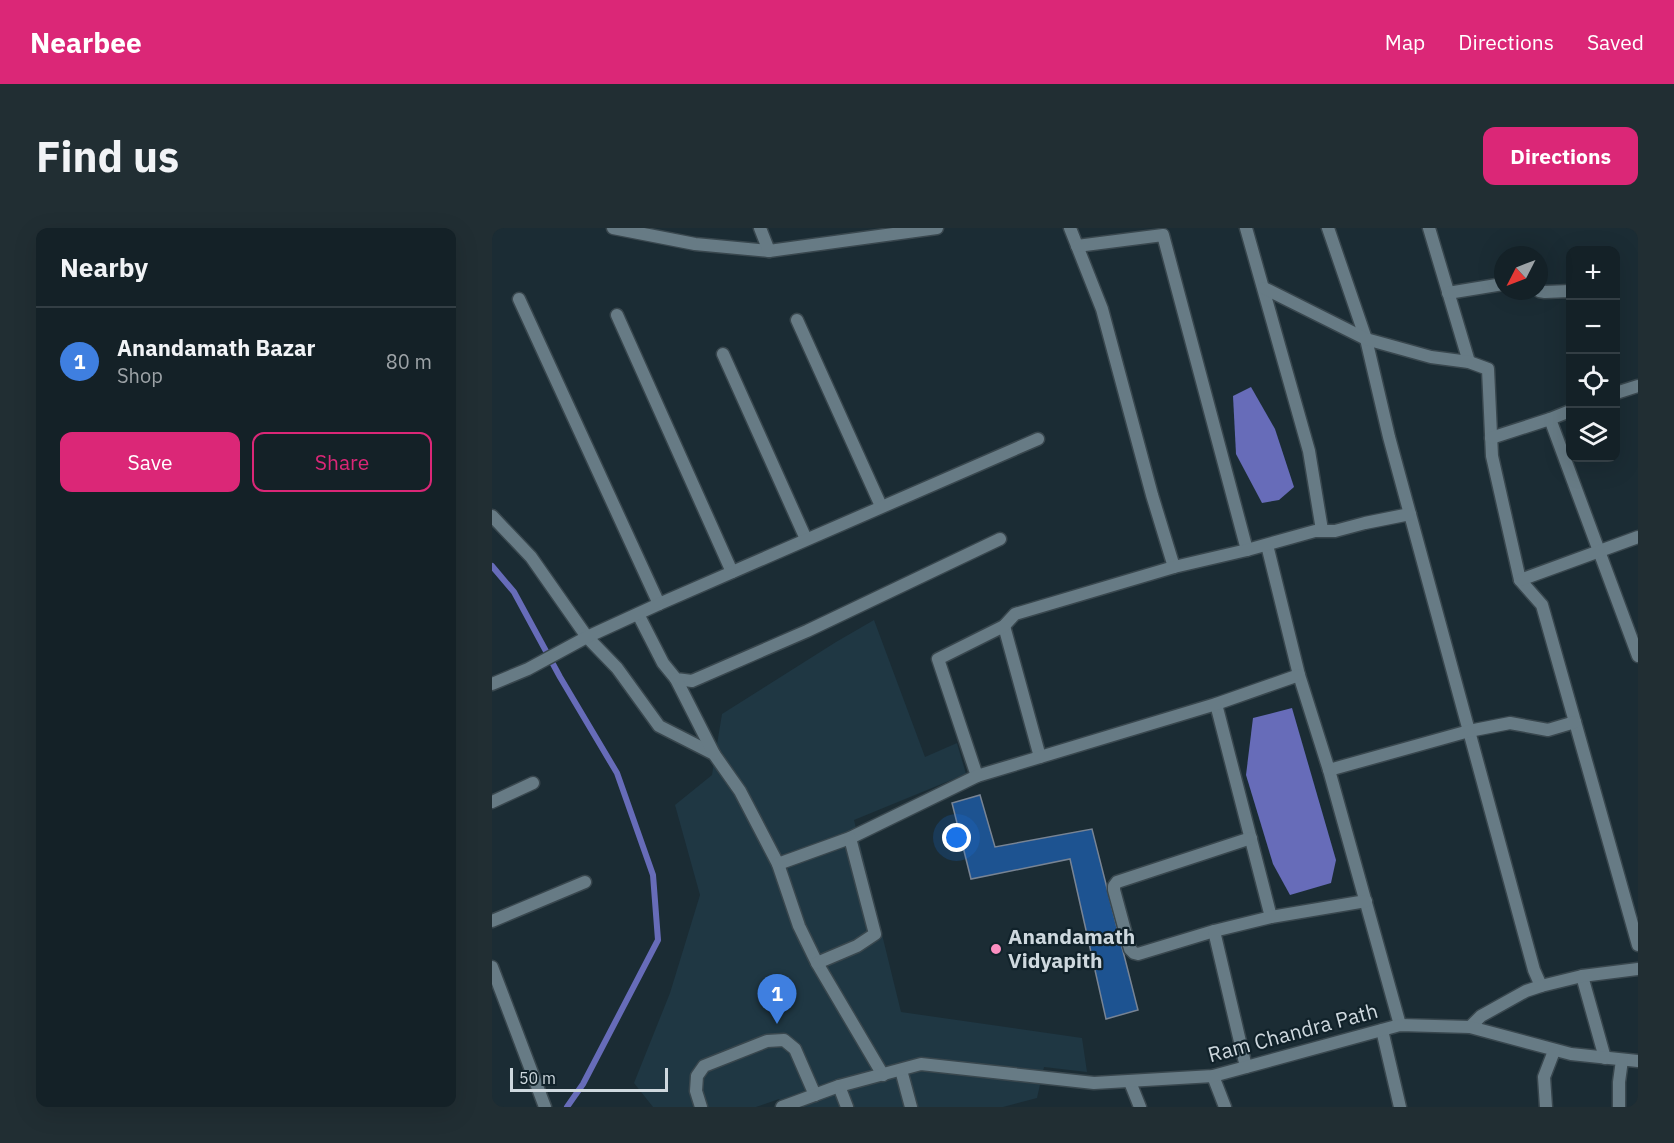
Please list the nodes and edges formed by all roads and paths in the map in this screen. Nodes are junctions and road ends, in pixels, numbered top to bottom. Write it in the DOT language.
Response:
graph roads {
  1 [pos="613,228"];
  2 [pos="760,228"];
  3 [pos="938,228"];
  4 [pos="1070,228"];
  5 [pos="1246,228"];
  6 [pos="1328,228"];
  7 [pos="1429,228"];
  8 [pos="1077,246"];
  9 [pos="769,251"];
  10 [pos="1494,286"];
  11 [pos="1264,288"];
  12 [pos="1566,291"];
  13 [pos="1548,292"];
  14 [pos="1449,293"];
  15 [pos="519,299"];
  16 [pos="617,315"];
  17 [pos="798,320"];
  18 [pos="1366,339"];
  19 [pos="723,354"];
  20 [pos="1469,362"];
  21 [pos="1638,386"];
  22 [pos="1620,392"];
  23 [pos="1566,413"];
  24 [pos="1551,419"];
  25 [pos="1491,438"];
  26 [pos="1038,439"];
  27 [pos="881,506"];
  28 [pos="1410,514"];
  29 [pos="492,516"];
  30 [pos="1322,530"];
  31 [pos="1638,537"];
  32 [pos="806,539"];
  33 [pos="1000,539"];
  34 [pos="1267,545"];
  35 [pos="1247,550"];
  36 [pos="1598,551"];
  37 [pos="1174,567"];
  38 [pos="732,572"];
  39 [pos="1520,580"];
  40 [pos="659,604"];
  41 [pos="638,614"];
  42 [pos="1004,626"];
  43 [pos="587,637"];
  44 [pos="1638,656"];
  45 [pos="1299,675"];
  46 [pos="676,679"];
  47 [pos="492,684"];
  48 [pos="1216,704"];
  49 [pos="1575,722"];
  50 [pos="1469,731"];
  51 [pos="714,754"];
  52 [pos="1040,756"];
  53 [pos="1329,770"];
  54 [pos="977,776"];
  55 [pos="533,783"];
  56 [pos="492,802"];
  57 [pos="850,838"];
  58 [pos="1251,838"];
  59 [pos="778,864"];
  60 [pos="585,882"];
  61 [pos="1366,901"];
  62 [pos="1271,917"];
  63 [pos="492,921"];
  64 [pos="1214,931"];
  65 [pos="1638,945"];
  66 [pos="818,963"];
  67 [pos="492,967"];
  68 [pos="1638,969"];
  69 [pos="1582,976"];
  70 [pos="1541,986"];
  71 [pos="1400,1025"];
  72 [pos="1470,1027"];
  73 [pos="1382,1030"];
  74 [pos="1554,1051"];
  75 [pos="1605,1058"];
  76 [pos="1622,1060"];
  77 [pos="1638,1061"];
  78 [pos="1245,1067"];
  79 [pos="901,1070"];
  80 [pos="883,1075"];
  81 [pos="1213,1076"];
  82 [pos="1130,1082"];
  83 [pos="839,1086"];
  84 [pos="815,1095"];
  85 [pos="545,1107"];
  86 [pos="700,1107"];
  87 [pos="782,1107"];
  88 [pos="847,1107"];
  89 [pos="912,1107"];
  90 [pos="1140,1107"];
  91 [pos="1225,1107"];
  92 [pos="1400,1107"];
  93 [pos="1546,1107"];
  94 [pos="1619,1107"];
  1 -- 9 [label="street"];
  2 -- 9 [label="street"];
  3 -- 9 [label="street"];
  4 -- 8 [label="street"];
  5 -- 11 [label="street"];
  6 -- 18 [label="street"];
  7 -- 14 [label="street"];
  8 -- 35 [label="street"];
  8 -- 37 [label="street"];
  10 -- 14 [label="street"];
  11 -- 18 [label="street"];
  11 -- 30 [label="street"];
  12 -- 13 [label="street"];
  14 -- 20 [label="street"];
  15 -- 40 [label="street"];
  16 -- 38 [label="street"];
  17 -- 27 [label="street"];
  18 -- 20 [label="street"];
  18 -- 28 [label="street"];
  19 -- 32 [label="street"];
  20 -- 25 [label="street"];
  21 -- 22 [label="street"];
  23 -- 24 [label="street"];
  24 -- 25 [label="street"];
  24 -- 36 [label="street"];
  25 -- 39 [label="street"];
  26 -- 27 [label="street"];
  27 -- 32 [label="street"];
  28 -- 30 [label="street"];
  28 -- 50 [label="street"];
  29 -- 43 [label="street"];
  30 -- 34 [label="street"];
  31 -- 36 [label="street"];
  32 -- 38 [label="street"];
  33 -- 46 [label="street"];
  34 -- 35 [label="street"];
  34 -- 45 [label="street"];
  35 -- 37 [label="street"];
  36 -- 39 [label="street"];
  36 -- 44 [label="street"];
  37 -- 42 [label="street"];
  38 -- 40 [label="street"];
  39 -- 49 [label="street"];
  40 -- 41 [label="street"];
  41 -- 43 [label="street"];
  41 -- 46 [label="street"];
  42 -- 52 [label="street"];
  42 -- 54 [label="street"];
  43 -- 47 [label="street"];
  43 -- 51 [label="street"];
  45 -- 48 [label="street"];
  45 -- 53 [label="street"];
  46 -- 51 [label="street"];
  48 -- 52 [label="street"];
  48 -- 58 [label="street"];
  49 -- 50 [label="street"];
  49 -- 65 [label="street"];
  50 -- 53 [label="street"];
  50 -- 70 [label="street"];
  51 -- 59 [label="street"];
  52 -- 54 [label="street"];
  53 -- 61 [label="street"];
  54 -- 57 [label="street"];
  55 -- 56 [label="street"];
  57 -- 59 [label="street"];
  57 -- 66 [label="street"];
  58 -- 62 [label="street"];
  58 -- 64 [label="street"];
  59 -- 66 [label="street"];
  60 -- 63 [label="street"];
  61 -- 62 [label="street"];
  61 -- 71 [label="street"];
  62 -- 64 [label="street"];
  64 -- 78 [label="street"];
  66 -- 80 [label="street"];
  67 -- 85 [label="street"];
  68 -- 69 [label="street"];
  69 -- 70 [label="street"];
  69 -- 75 [label="street"];
  70 -- 72 [label="street"];
  71 -- 72 [label="street, Ram Chandra Path"];
  71 -- 73 [label="street, Ram Chandra Path"];
  72 -- 74 [label="street, Ram Chandra Path"];
  73 -- 78 [label="street, Ram Chandra Path"];
  73 -- 92 [label="street"];
  74 -- 75 [label="street, Ram Chandra Path"];
  74 -- 93 [label="street"];
  75 -- 76 [label="street, Ram Chandra Path"];
  76 -- 77 [label="street, Ram Chandra Path"];
  76 -- 94 [label="street"];
  78 -- 81 [label="street, Ram Chandra Path"];
  79 -- 80 [label="street, Ram Chandra Path"];
  79 -- 82 [label="street, Ram Chandra Path"];
  79 -- 89 [label="street"];
  80 -- 83 [label="street, Ram Chandra Path"];
  81 -- 82 [label="street, Ram Chandra Path"];
  81 -- 91 [label="street"];
  82 -- 90 [label="street"];
  83 -- 84 [label="street, Ram Chandra Path"];
  83 -- 88 [label="street"];
  84 -- 86 [label="street"];
  84 -- 87 [label="street, Ram Chandra Path"];
}
